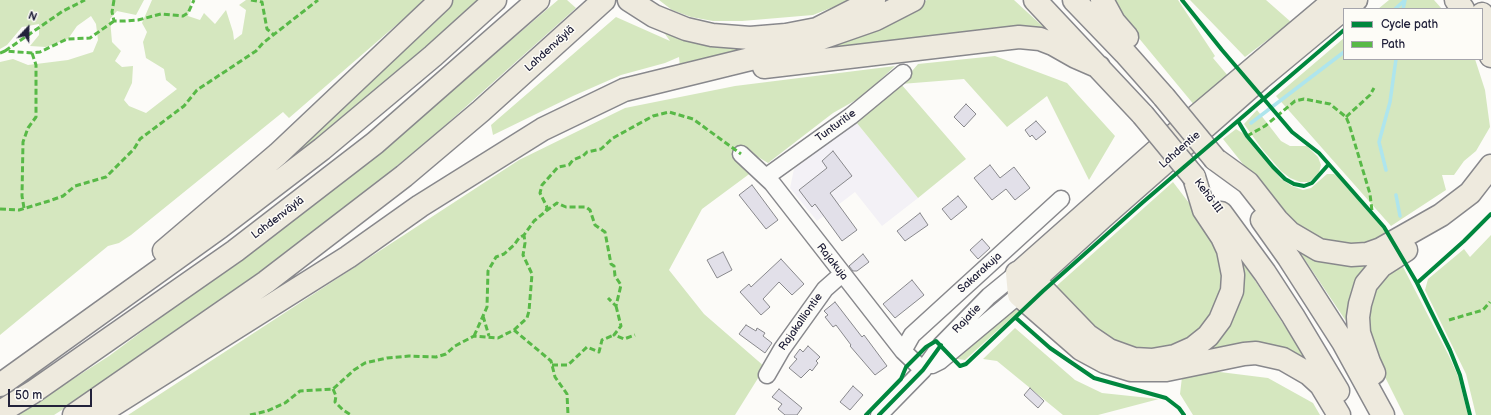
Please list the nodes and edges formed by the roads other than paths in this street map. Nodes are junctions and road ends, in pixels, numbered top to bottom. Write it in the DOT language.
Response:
graph roads {
  1 [pos="441,0"];
  2 [pos="495,0"];
  3 [pos="538,0"];
  4 [pos="604,0"];
  5 [pos="629,0"];
  6 [pos="874,0"];
  7 [pos="913,0"];
  8 [pos="1035,0"];
  9 [pos="1074,0"];
  10 [pos="1102,0"];
  11 [pos="1333,0"];
  12 [pos="1356,0"];
  13 [pos="1456,0"];
  14 [pos="1347,8"];
  15 [pos="1462,8"];
  16 [pos="1343,12"];
  17 [pos="1483,15"];
  18 [pos="1491,26"];
  19 [pos="1483,39"];
  20 [pos="1491,56"];
  21 [pos="1100,67"];
  22 [pos="903,73"];
  23 [pos="669,78"];
  24 [pos="1164,97"];
  25 [pos="741,154"];
  26 [pos="1215,159"];
  27 [pos="1491,166"];
  28 [pos="766,177"];
  29 [pos="1194,177"];
  30 [pos="1491,190"];
  31 [pos="1061,199"];
  32 [pos="1078,230"];
  33 [pos="842,274"];
  34 [pos="1023,283"];
  35 [pos="903,351"];
  36 [pos="923,370"];
  37 [pos="21,371"];
  38 [pos="767,375"];
  39 [pos="0,385"];
  40 [pos="0,412"];
  41 [pos="74,415"];
  42 [pos="97,415"];
  43 [pos="879,415"];
  44 [pos="1339,415"];
  45 [pos="1351,415"];
  46 [pos="1383,415"];
  47 [pos="1393,415"];
  1 -- 37 [label="highway"];
  2 -- 37 [label="highway"];
  3 -- 40 [label="highway, Lahdenväylä"];
  4 -- 41 [label="highway, Lahdenväylä"];
  5 -- 6 [label="highway"];
  7 -- 23 [label="highway"];
  8 -- 21 [label="highway, Kehä III"];
  9 -- 24 [label="highway"];
  10 -- 24 [label="highway"];
  11 -- 32 [label="main road, Lahdentie"];
  12 -- 14 [label="main road, Lahdentie"];
  13 -- 15 [label="highway"];
  16 -- 32 [label="main road, Lahdentie"];
  17 -- 18 [label="highway"];
  19 -- 20 [label="highway"];
  21 -- 23 [label="highway"];
  21 -- 29 [label="highway, Kehä III, bridge"];
  22 -- 28 [label="street, Tunturitie"];
  23 -- 42 [label="highway"];
  24 -- 26 [label="highway, bridge"];
  25 -- 28 [label="street, Rajakuja"];
  26 -- 27 [label="highway"];
  26 -- 46 [label="highway"];
  28 -- 33 [label="street, Rajakuja"];
  29 -- 34 [label="highway"];
  29 -- 45 [label="highway, Kehä III"];
  30 -- 47 [label="highway"];
  31 -- 35 [label="street, Sakarakuja"];
  32 -- 34 [label="main road, Lahdentie"];
  33 -- 35 [label="street, Rajakuja"];
  33 -- 38 [label="street, Rajakalliontie"];
  34 -- 36 [label="street, Rajatie"];
  34 -- 36 [label="street, Rajatie"];
  34 -- 44 [label="highway"];
  35 -- 36 [label="street, Rajakuja"];
  36 -- 43 [label="street, Rajatie"];
  37 -- 39 [label="highway"];
}
